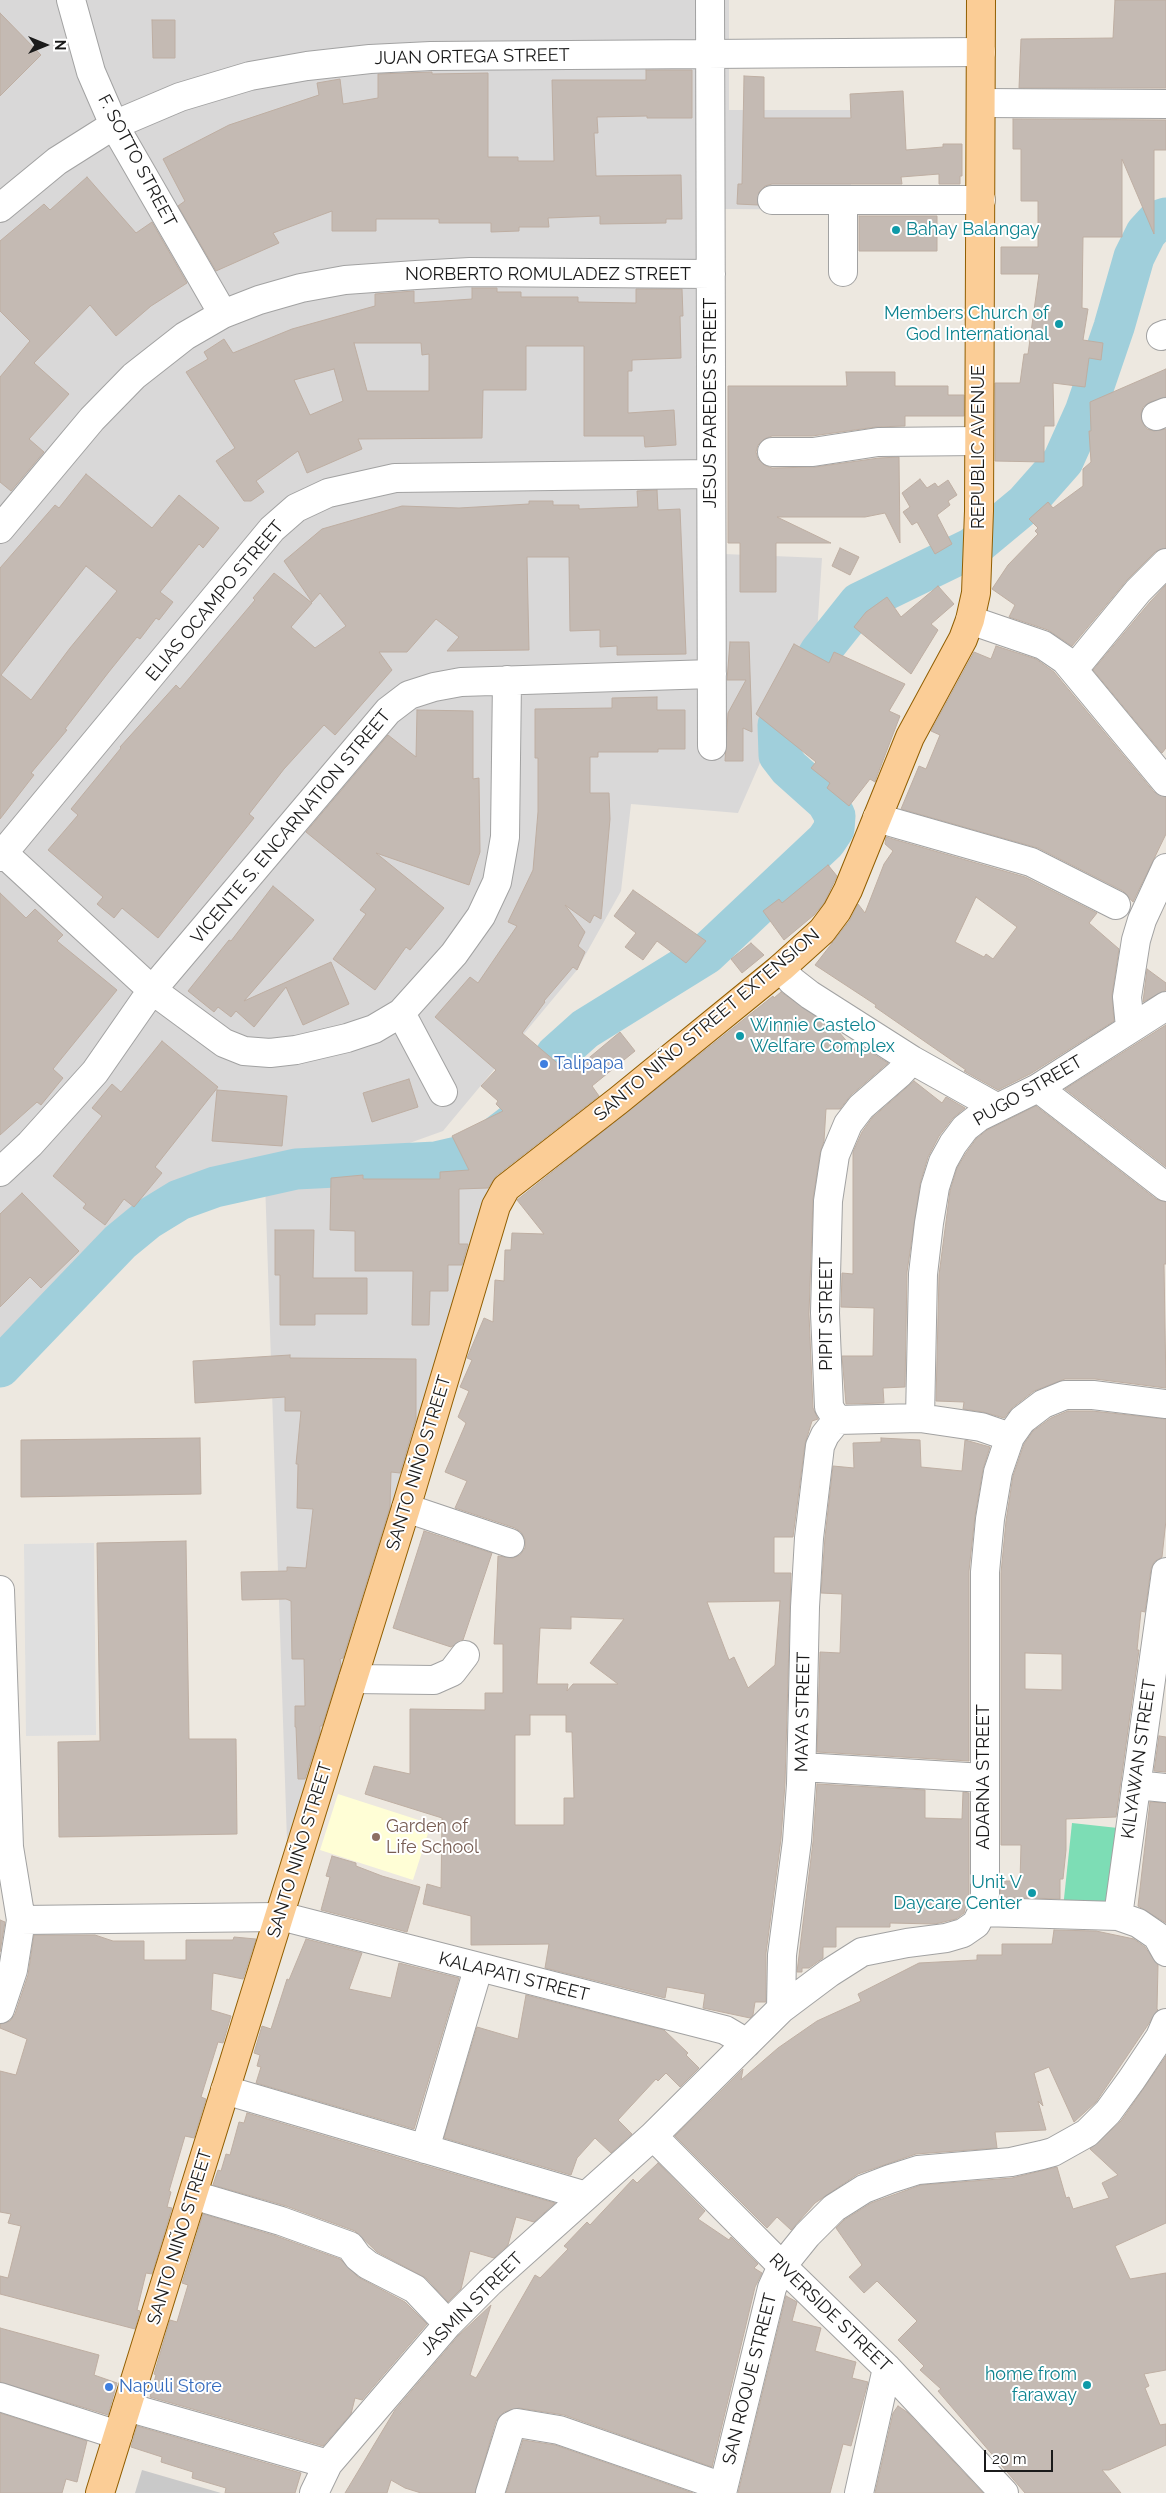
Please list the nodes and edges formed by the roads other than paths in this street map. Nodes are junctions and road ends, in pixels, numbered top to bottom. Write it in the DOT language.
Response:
graph roads {
  1 [pos="71,0"];
  2 [pos="710,0"];
  3 [pos="981,0"];
  4 [pos="981,52"];
  5 [pos="710,54"];
  6 [pos="980,103"];
  7 [pos="1166,104"];
  8 [pos="114,125"];
  9 [pos="772,200"];
  10 [pos="843,200"];
  11 [pos="980,200"];
  12 [pos="0,208"];
  13 [pos="844,272"];
  14 [pos="711,274"];
  15 [pos="223,314"];
  16 [pos="979,441"];
  17 [pos="772,452"];
  18 [pos="711,474"];
  19 [pos="0,529"];
  20 [pos="1166,563"];
  21 [pos="978,564"];
  22 [pos="970,620"];
  23 [pos="1074,669"];
  24 [pos="712,674"];
  25 [pos="507,680"];
  26 [pos="712,746"];
  27 [pos="1166,782"];
  28 [pos="877,818"];
  29 [pos="1,853"];
  30 [pos="1166,868"];
  31 [pos="1116,906"];
  32 [pos="781,968"];
  33 [pos="152,990"];
  34 [pos="1166,1006"];
  35 [pos="401,1013"];
  36 [pos="1130,1028"];
  37 [pos="912,1060"];
  38 [pos="1038,1088"];
  39 [pos="443,1092"];
  40 [pos="996,1107"];
  41 [pos="0,1172"];
  42 [pos="1166,1186"];
  43 [pos="496,1206"];
  44 [pos="1166,1404"];
  45 [pos="920,1418"];
  46 [pos="837,1420"];
  47 [pos="1010,1437"];
  48 [pos="406,1508"];
  49 [pos="510,1543"];
  50 [pos="1165,1580"];
  51 [pos="0,1590"];
  52 [pos="464,1655"];
  53 [pos="1159,1658"];
  54 [pos="353,1678"];
  55 [pos="802,1767"];
  56 [pos="984,1778"];
  57 [pos="1136,1785"];
  58 [pos="1166,1788"];
  59 [pos="982,1912"];
  60 [pos="1118,1916"];
  61 [pos="279,1917"];
  62 [pos="20,1920"];
  63 [pos="1166,1952"];
  64 [pos="478,1968"];
  65 [pos="0,2009"];
  66 [pos="781,2010"];
  67 [pos="1166,2023"];
  68 [pos="747,2043"];
  69 [pos="225,2090"];
  70 [pos="654,2136"];
  71 [pos="425,2149"];
  72 [pos="193,2195"];
  73 [pos="586,2196"];
  74 [pos="782,2266"];
  75 [pos="448,2324"];
  76 [pos="887,2368"];
  77 [pos="0,2398"];
  78 [pos="127,2407"];
  79 [pos="118,2435"];
  80 [pos="328,2464"];
  81 [pos="722,2490"];
  82 [pos="100,2493"];
  83 [pos="314,2493"];
  84 [pos="490,2493"];
  85 [pos="858,2493"];
  86 [pos="1004,2493"];
  1 -- 8 [label="street, F. SOTTO STREET"];
  2 -- 5 [label="street, JESUS PAREDES STREET"];
  3 -- 4 [label="main road, REPUBLIC AVENUE"];
  4 -- 5 [label="street, JUAN ORTEGA STREET"];
  4 -- 6 [label="main road, REPUBLIC AVENUE"];
  5 -- 8 [label="street, JUAN ORTEGA STREET"];
  5 -- 14 [label="street, JESUS PAREDES STREET"];
  6 -- 7 [label="street"];
  6 -- 11 [label="main road, REPUBLIC AVENUE"];
  8 -- 12 [label="street, JUAN ORTEGA STREET"];
  8 -- 15 [label="street, F. SOTTO STREET"];
  9 -- 10 [label="street"];
  10 -- 11 [label="street"];
  10 -- 13 [label="street"];
  11 -- 16 [label="main road, REPUBLIC AVENUE"];
  14 -- 15 [label="street, NORBERTO ROMULADEZ STREET"];
  14 -- 18 [label="street, JESUS PAREDES STREET"];
  15 -- 19 [label="street, NORBERTO ROMULADEZ STREET"];
  16 -- 17 [label="street"];
  16 -- 21 [label="main road, REPUBLIC AVENUE"];
  18 -- 24 [label="street, JESUS PAREDES STREET"];
  18 -- 29 [label="street, ELIAS OCAMPO STREET"];
  20 -- 23 [label="street"];
  21 -- 22 [label="main road, SANTO NIÑO STREET EXTENSION"];
  22 -- 23 [label="street"];
  22 -- 28 [label="main road, SANTO NIÑO STREET EXTENSION"];
  23 -- 27 [label="street"];
  24 -- 25 [label="street, VICENTE S. ENCARNATION STREET"];
  24 -- 26 [label="street, JESUS PAREDES STREET"];
  25 -- 33 [label="street, VICENTE S. ENCARNATION STREET"];
  25 -- 35 [label="street"];
  28 -- 31 [label="street"];
  28 -- 32 [label="main road, SANTO NIÑO STREET EXTENSION"];
  29 -- 33 [label="street"];
  30 -- 36 [label="street"];
  32 -- 37 [label="street"];
  32 -- 43 [label="main road, SANTO NIÑO STREET EXTENSION"];
  33 -- 35 [label="street"];
  33 -- 41 [label="street, VICENTE S. ENCARNATION STREET"];
  34 -- 36 [label="street, PUGO STREET"];
  35 -- 39 [label="street"];
  36 -- 38 [label="street, PUGO STREET"];
  37 -- 40 [label="street"];
  37 -- 46 [label="street, PIPIT STREET"];
  38 -- 40 [label="street, PUGO STREET"];
  38 -- 42 [label="street"];
  40 -- 45 [label="street, PUGO STREET"];
  43 -- 48 [label="main road, SANTO NIÑO STREET"];
  44 -- 47 [label="street, ADARNA STREET"];
  45 -- 46 [label="street"];
  45 -- 47 [label="street"];
  46 -- 55 [label="street, MAYA STREET"];
  47 -- 56 [label="street, ADARNA STREET"];
  48 -- 49 [label="street"];
  48 -- 54 [label="main road, SANTO NIÑO STREET"];
  50 -- 53 [label="street, KILYAWAN STREET"];
  51 -- 62 [label="street"];
  52 -- 54 [label="street"];
  53 -- 57 [label="street, KILYAWAN STREET"];
  54 -- 61 [label="main road, SANTO NIÑO STREET"];
  55 -- 56 [label="street"];
  55 -- 66 [label="street, MAYA STREET"];
  56 -- 59 [label="street, ADARNA STREET"];
  57 -- 58 [label="street"];
  57 -- 60 [label="street, KILYAWAN STREET"];
  59 -- 60 [label="street"];
  59 -- 66 [label="street"];
  60 -- 63 [label="street"];
  61 -- 62 [label="street, KALAPATI STREET"];
  61 -- 64 [label="street, KALAPATI STREET"];
  61 -- 69 [label="main road, SANTO NIÑO STREET"];
  62 -- 65 [label="street"];
  64 -- 68 [label="street, KALAPATI STREET"];
  64 -- 71 [label="street"];
  66 -- 68 [label="street"];
  67 -- 74 [label="street, SAN ROQUE STREET"];
  68 -- 70 [label="street"];
  69 -- 71 [label="street"];
  69 -- 72 [label="main road, SANTO NIÑO STREET"];
  70 -- 73 [label="street, JASMIN STREET"];
  70 -- 74 [label="street, RIVERSIDE STREET"];
  71 -- 73 [label="street"];
  72 -- 75 [label="street"];
  72 -- 78 [label="main road, SANTO NIÑO STREET"];
  73 -- 75 [label="street, JASMIN STREET"];
  74 -- 76 [label="street, RIVERSIDE STREET"];
  74 -- 81 [label="street, SAN ROQUE STREET"];
  75 -- 80 [label="street, JASMIN STREET"];
  76 -- 85 [label="street"];
  76 -- 86 [label="street, RIVERSIDE STREET"];
  77 -- 79 [label="street"];
  78 -- 79 [label="main road, SANTO NIÑO STREET"];
  78 -- 80 [label="street"];
  79 -- 82 [label="main road, SANTO NIÑO STREET"];
  80 -- 83 [label="street, JASMIN STREET"];
  81 -- 84 [label="street"];
}
